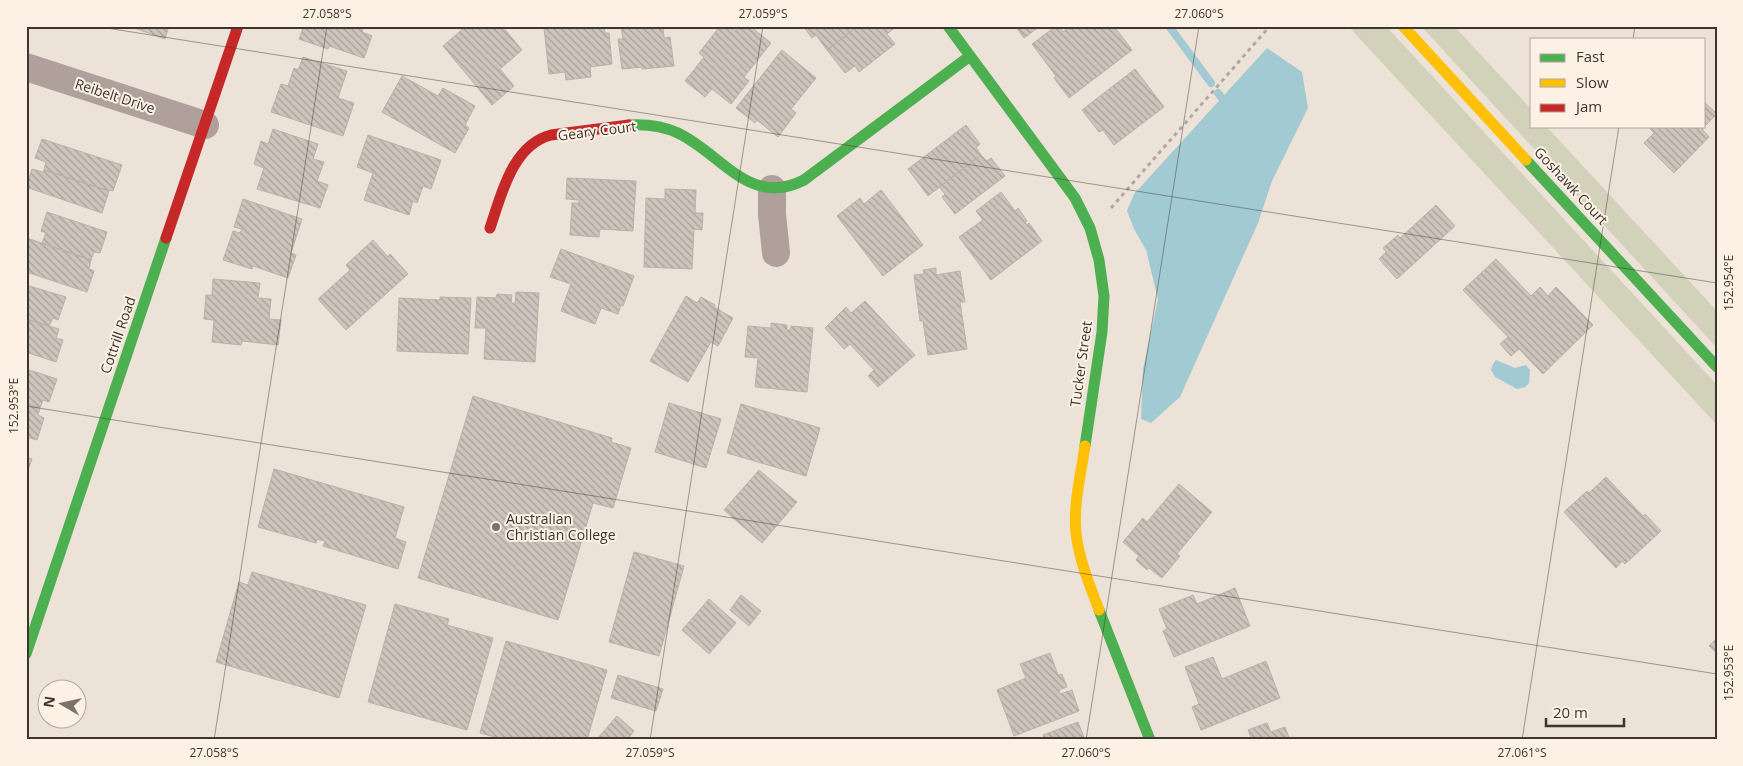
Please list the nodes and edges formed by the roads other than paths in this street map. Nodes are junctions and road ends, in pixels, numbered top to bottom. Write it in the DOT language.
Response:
graph roads {
  1 [pos="238,26"];
  2 [pos="948,26"];
  3 [pos="1403,26"];
  4 [pos="970,56"];
  5 [pos="26,67"];
  6 [pos="205,125"];
  7 [pos="772,189"];
  8 [pos="490,228"];
  9 [pos="776,253"];
  10 [pos="1717,367"];
  11 [pos="26,654"];
  12 [pos="1150,740"];
  1 -- 6 [label="street, Cottrill Road"];
  2 -- 4 [label="street, Tucker Street"];
  3 -- 10 [label="street, Goshawk Court"];
  4 -- 7 [label="street, Geary Court"];
  4 -- 12 [label="street, Tucker Street"];
  5 -- 6 [label="street, Reibelt Drive"];
  6 -- 11 [label="street, Cottrill Road"];
  7 -- 8 [label="street, Geary Court"];
  7 -- 9 [label="street"];
}
